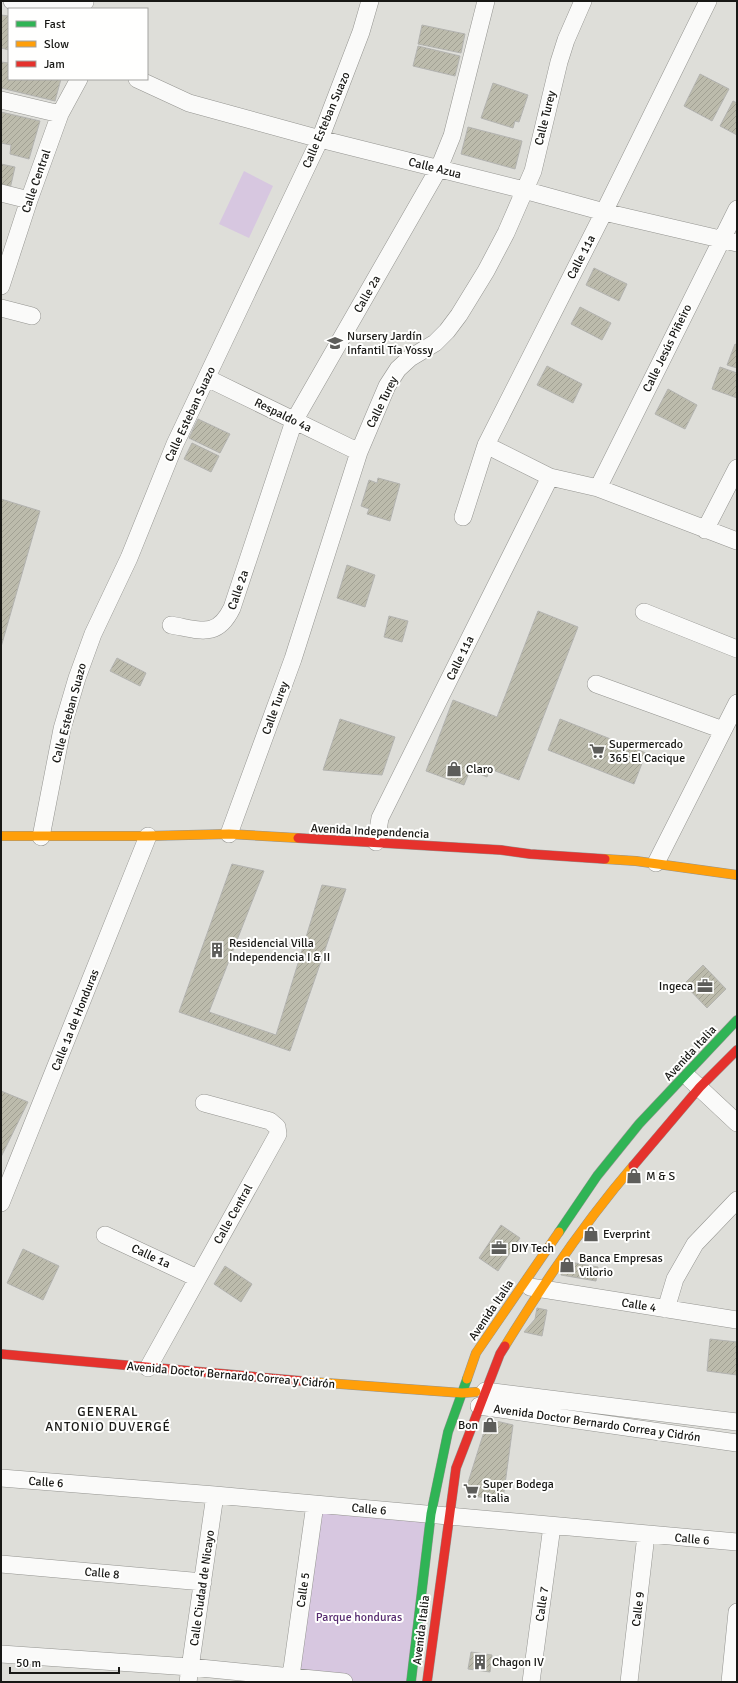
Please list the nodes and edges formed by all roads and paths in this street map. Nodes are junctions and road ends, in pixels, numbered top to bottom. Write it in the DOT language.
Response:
graph roads {
  1 [pos="12,1"];
  2 [pos="370,1"];
  3 [pos="486,1"];
  4 [pos="583,1"];
  5 [pos="708,1"];
  6 [pos="86,4"];
  7 [pos="52,8"];
  8 [pos="71,8"];
  9 [pos="78,80"];
  10 [pos="139,80"];
  11 [pos="1,100"];
  12 [pos="60,114"];
  13 [pos="320,139"];
  14 [pos="439,168"];
  15 [pos="524,190"];
  16 [pos="1,193"];
  17 [pos="29,200"];
  18 [pos="737,209"];
  19 [pos="604,212"];
  20 [pos="729,241"];
  21 [pos="1,286"];
  22 [pos="1,308"];
  23 [pos="32,316"];
  24 [pos="207,378"];
  25 [pos="294,421"];
  26 [pos="486,445"];
  27 [pos="359,452"];
  28 [pos="737,468"];
  29 [pos="550,477"];
  30 [pos="598,488"];
  31 [pos="463,517"];
  32 [pos="706,530"];
  33 [pos="737,541"];
  34 [pos="644,612"];
  35 [pos="171,626"];
  36 [pos="737,649"];
  37 [pos="596,684"];
  38 [pos="737,703"];
  39 [pos="723,730"];
  40 [pos="228,834"];
  41 [pos="1,836"];
  42 [pos="148,836"];
  43 [pos="40,837"];
  44 [pos="376,842"];
  45 [pos="656,863"];
  46 [pos="737,874"];
  47 [pos="737,1020"];
  48 [pos="737,1050"];
  49 [pos="686,1076"];
  50 [pos="700,1088"];
  51 [pos="204,1103"];
  52 [pos="737,1122"];
  53 [pos="737,1200"];
  54 [pos="1,1203"];
  55 [pos="105,1235"];
  56 [pos="197,1278"];
  57 [pos="522,1286"];
  58 [pos="540,1289"];
  59 [pos="666,1309"];
  60 [pos="737,1320"];
  61 [pos="1,1354"];
  62 [pos="148,1368"];
  63 [pos="462,1393"];
  64 [pos="482,1398"];
  65 [pos="737,1422"];
  66 [pos="737,1443"];
  67 [pos="1,1478"];
  68 [pos="215,1495"];
  69 [pos="315,1504"];
  70 [pos="431,1514"];
  71 [pos="448,1516"];
  72 [pos="552,1526"];
  73 [pos="646,1535"];
  74 [pos="737,1542"];
  75 [pos="1,1564"];
  76 [pos="203,1582"];
  77 [pos="737,1612"];
  78 [pos="1,1654"];
  79 [pos="189,1675"];
  80 [pos="291,1676"];
  81 [pos="344,1682"];
  82 [pos="411,1682"];
  83 [pos="427,1682"];
  84 [pos="532,1682"];
  85 [pos="629,1682"];
  86 [pos="730,1682"];
  1 -- 7 [label="street"];
  2 -- 13 [label="street, Calle Esteban Suazo"];
  3 -- 14 [label="street, Calle 2a"];
  4 -- 15 [label="street, Calle Turey"];
  5 -- 19 [label="street, Calle 11a"];
  6 -- 8 [label="street"];
  9 -- 12 [label="street, Calle Central"];
  10 -- 13 [label="street, Calle Azua"];
  11 -- 12 [label="street"];
  12 -- 17 [label="street, Calle Central"];
  13 -- 14 [label="street, Calle Azua"];
  13 -- 24 [label="street, Calle Esteban Suazo"];
  14 -- 15 [label="street, Calle Azua"];
  14 -- 25 [label="street, Calle 2a"];
  15 -- 19 [label="street, Calle Azua"];
  15 -- 27 [label="street, Calle Turey"];
  16 -- 17 [label="street"];
  17 -- 21 [label="street, Calle Central"];
  18 -- 20 [label="street, Calle Jesús Piñeiro"];
  19 -- 20 [label="street, Calle Azua"];
  19 -- 26 [label="street, Calle 11a"];
  20 -- 30 [label="street, Calle Jesús Piñeiro"];
  22 -- 23 [label="street"];
  24 -- 25 [label="street, Respaldo 4a"];
  24 -- 43 [label="street, Calle Esteban Suazo"];
  25 -- 27 [label="street, Respaldo 4a"];
  25 -- 35 [label="street, Calle 2a"];
  26 -- 29 [label="street"];
  26 -- 31 [label="street, Calle 11a"];
  27 -- 40 [label="street, Calle Turey"];
  28 -- 32 [label="street"];
  29 -- 30 [label="street"];
  29 -- 44 [label="street, Calle 11a"];
  30 -- 32 [label="street"];
  32 -- 33 [label="street"];
  34 -- 36 [label="street"];
  37 -- 39 [label="street"];
  38 -- 39 [label="street"];
  39 -- 45 [label="street"];
  40 -- 42 [label="street, Avenida Independencia"];
  40 -- 44 [label="street, Avenida Independencia"];
  41 -- 43 [label="street, Avenida Independencia"];
  42 -- 43 [label="street, Avenida Independencia"];
  42 -- 54 [label="street, Calle 1a de Honduras"];
  44 -- 45 [label="street, Avenida Independencia"];
  45 -- 46 [label="street, Avenida Independencia"];
  47 -- 49 [label="street, Avenida Italia"];
  48 -- 50 [label="street, Avenida Italia"];
  49 -- 50 [label="street"];
  49 -- 57 [label="street, Avenida Italia"];
  50 -- 52 [label="street"];
  50 -- 58 [label="street, Avenida Italia"];
  51 -- 56 [label="street, Calle Central"];
  53 -- 59 [label="street"];
  55 -- 56 [label="street, Calle 1a"];
  56 -- 62 [label="street, Calle Central"];
  57 -- 58 [label="street, Calle 4"];
  57 -- 63 [label="street, Avenida Italia"];
  58 -- 59 [label="street, Calle 4"];
  58 -- 64 [label="street, Avenida Italia"];
  59 -- 60 [label="street, Calle 4"];
  61 -- 62 [label="street, Avenida Doctor Bernardo Correa y Cidrón"];
  62 -- 63 [label="street, Avenida Doctor Bernardo Correa y Cidrón"];
  63 -- 64 [label="street, Avenida Doctor Bernardo Correa y Cidrón"];
  63 -- 64 [label="street, Avenida Doctor Bernardo Correa y Cidrón"];
  63 -- 70 [label="street, Avenida Italia"];
  64 -- 65 [label="street, Avenida Doctor Bernardo Correa y Cidrón"];
  64 -- 66 [label="street, Avenida Doctor Bernardo Correa y Cidrón"];
  64 -- 71 [label="street, Avenida Italia"];
  67 -- 68 [label="street, Calle 6"];
  68 -- 69 [label="street, Calle 6"];
  68 -- 76 [label="street, Calle Ciudad de Nicayo"];
  69 -- 70 [label="street, Calle 6"];
  69 -- 80 [label="street, Calle 5"];
  70 -- 71 [label="street, Calle 6"];
  70 -- 82 [label="street, Avenida Italia"];
  71 -- 72 [label="street, Calle 6"];
  71 -- 83 [label="street, Avenida Italia"];
  72 -- 73 [label="street, Calle 6"];
  72 -- 84 [label="street, Calle 7"];
  73 -- 74 [label="street, Calle 6"];
  73 -- 85 [label="street, Calle 9"];
  75 -- 76 [label="street, Calle 8"];
  76 -- 79 [label="street, Calle Ciudad de Nicayo"];
  77 -- 86 [label="street"];
  78 -- 79 [label="street"];
  79 -- 80 [label="street"];
  80 -- 81 [label="street"];
}
